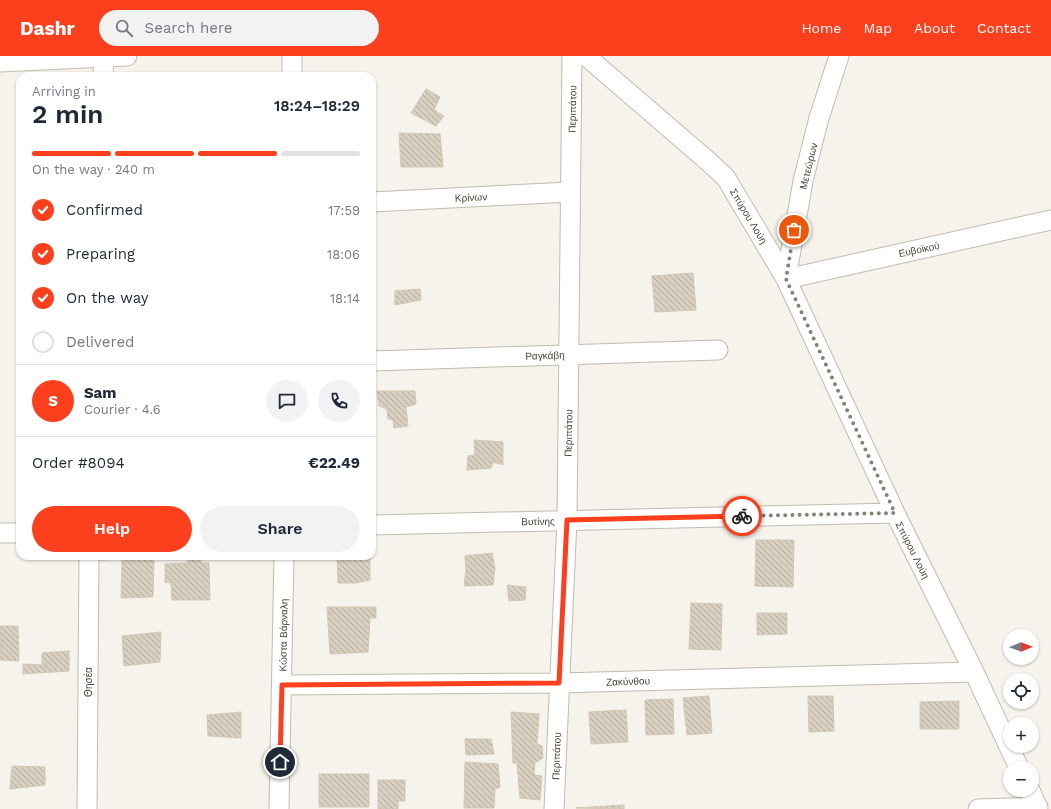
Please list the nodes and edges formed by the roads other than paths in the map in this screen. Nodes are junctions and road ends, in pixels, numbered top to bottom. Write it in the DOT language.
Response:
graph roads {
  1 [pos="126,56"];
  2 [pos="292,56"];
  3 [pos="572,56"];
  4 [pos="586,56"];
  5 [pos="839,56"];
  6 [pos="0,62"];
  7 [pos="104,63"];
  8 [pos="292,72"];
  9 [pos="570,192"];
  10 [pos="376,202"];
  11 [pos="1051,220"];
  12 [pos="786,279"];
  13 [pos="718,350"];
  14 [pos="569,354"];
  15 [pos="376,361"];
  16 [pos="895,513"];
  17 [pos="567,520"];
  18 [pos="376,525"];
  19 [pos="0,533"];
  20 [pos="16,533"];
  21 [pos="89,560"];
  22 [pos="284,560"];
  23 [pos="974,672"];
  24 [pos="559,683"];
  25 [pos="282,685"];
  26 [pos="1016,761"];
  27 [pos="1033,797"];
  28 [pos="1038,808"];
  29 [pos="87,809"];
  30 [pos="279,809"];
  31 [pos="554,809"];
  32 [pos="978,809"];
  1 -- 7 [label="street"];
  2 -- 8 [label="street"];
  3 -- 9 [label="street, Περιπάτου"];
  4 -- 12 [label="street, Σπύρου Λούη"];
  5 -- 12 [label="street, Μετεώρων"];
  6 -- 7 [label="street"];
  9 -- 10 [label="street, Κρίνων"];
  9 -- 14 [label="street, Περιπάτου"];
  11 -- 12 [label="street, Ευβοϊκού"];
  12 -- 16 [label="street, Σπύρου Λούη"];
  13 -- 14 [label="street, Ραγκάβη"];
  14 -- 15 [label="street, Ραγκάβη"];
  14 -- 17 [label="street, Περιπάτου"];
  16 -- 17 [label="street, Βυτίνης"];
  16 -- 23 [label="street, Σπύρου Λούη"];
  17 -- 18 [label="street, Βυτίνης"];
  17 -- 24 [label="street, Περιπάτου"];
  19 -- 20 [label="street"];
  21 -- 29 [label="street, Θησέα"];
  22 -- 25 [label="street, Κώστα Βάρναλη"];
  23 -- 24 [label="street, Ζακύνθου"];
  23 -- 26 [label="street, Σπύρου Λούη"];
  24 -- 25 [label="street, Ζακύνθου"];
  24 -- 31 [label="street, Περιπάτου"];
  25 -- 30 [label="street, Κώστα Βάρναλη"];
  27 -- 28 [label="street"];
  28 -- 32 [label="street"];
}
